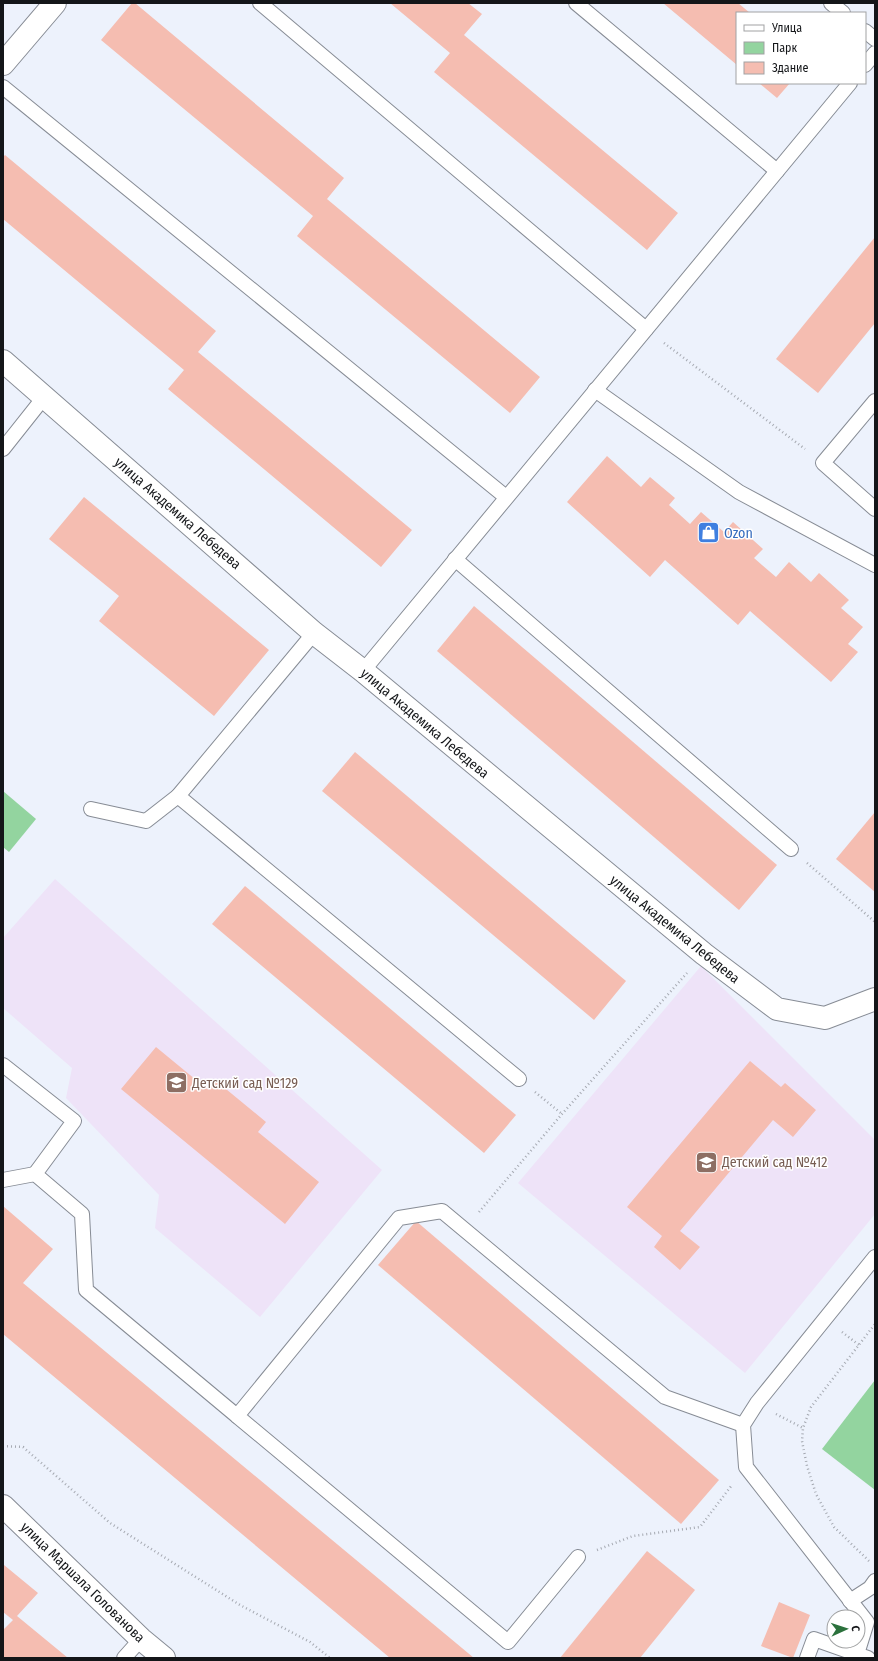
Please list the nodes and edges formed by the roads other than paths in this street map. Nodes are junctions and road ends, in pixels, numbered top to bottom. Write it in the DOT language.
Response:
graph roads {
  1 [pos="54,3"];
  2 [pos="260,3"];
  3 [pos="576,3"];
  4 [pos="831,3"];
  5 [pos="842,12"];
  6 [pos="866,32"];
  7 [pos="875,39"];
  8 [pos="875,53"];
  9 [pos="3,64"];
  10 [pos="866,64"];
  11 [pos="849,84"];
  12 [pos="3,87"];
  13 [pos="777,171"];
  14 [pos="646,329"];
  15 [pos="3,361"];
  16 [pos="595,390"];
  17 [pos="45,396"];
  18 [pos="875,401"];
  19 [pos="3,449"];
  20 [pos="506,497"];
  21 [pos="875,509"];
  22 [pos="455,559"];
  23 [pos="875,565"];
  24 [pos="314,633"];
  25 [pos="363,671"];
  26 [pos="178,796"];
  27 [pos="91,809"];
  28 [pos="791,849"];
  29 [pos="875,999"];
  30 [pos="3,1065"];
  31 [pos="519,1079"];
  32 [pos="35,1174"];
  33 [pos="3,1180"];
  34 [pos="875,1257"];
  35 [pos="237,1416"];
  36 [pos="743,1425"];
  37 [pos="3,1506"];
  38 [pos="578,1557"];
  39 [pos="875,1581"];
  40 [pos="850,1601"];
  41 [pos="141,1639"];
  42 [pos="862,1656"];
  43 [pos="124,1658"];
  44 [pos="164,1658"];
  45 [pos="807,1658"];
  1 -- 9 [label="street"];
  2 -- 14 [label="lane"];
  3 -- 13 [label="lane"];
  4 -- 5 [label="lane"];
  6 -- 7 [label="lane"];
  8 -- 10 [label="lane"];
  11 -- 13 [label="lane"];
  12 -- 20 [label="lane"];
  13 -- 14 [label="lane"];
  14 -- 16 [label="lane"];
  15 -- 17 [label="street, улица Академика Лебедева"];
  16 -- 20 [label="lane"];
  16 -- 23 [label="lane"];
  17 -- 19 [label="lane"];
  17 -- 24 [label="street, улица Академика Лебедева"];
  18 -- 21 [label="lane"];
  20 -- 22 [label="lane"];
  22 -- 25 [label="lane"];
  22 -- 28 [label="lane"];
  24 -- 25 [label="street, улица Академика Лебедева"];
  24 -- 26 [label="lane"];
  25 -- 29 [label="street, улица Академика Лебедева"];
  26 -- 27 [label="lane"];
  26 -- 31 [label="lane"];
  30 -- 32 [label="lane"];
  32 -- 33 [label="lane"];
  32 -- 35 [label="lane"];
  34 -- 36 [label="lane"];
  35 -- 36 [label="lane"];
  35 -- 38 [label="lane"];
  36 -- 40 [label="lane"];
  37 -- 41 [label="street, улица Маршала Голованова"];
  39 -- 40 [label="lane"];
  40 -- 42 [label="lane"];
  41 -- 43 [label="lane"];
  41 -- 44 [label="street, улица Маршала Голованова"];
  42 -- 45 [label="lane"];
}
